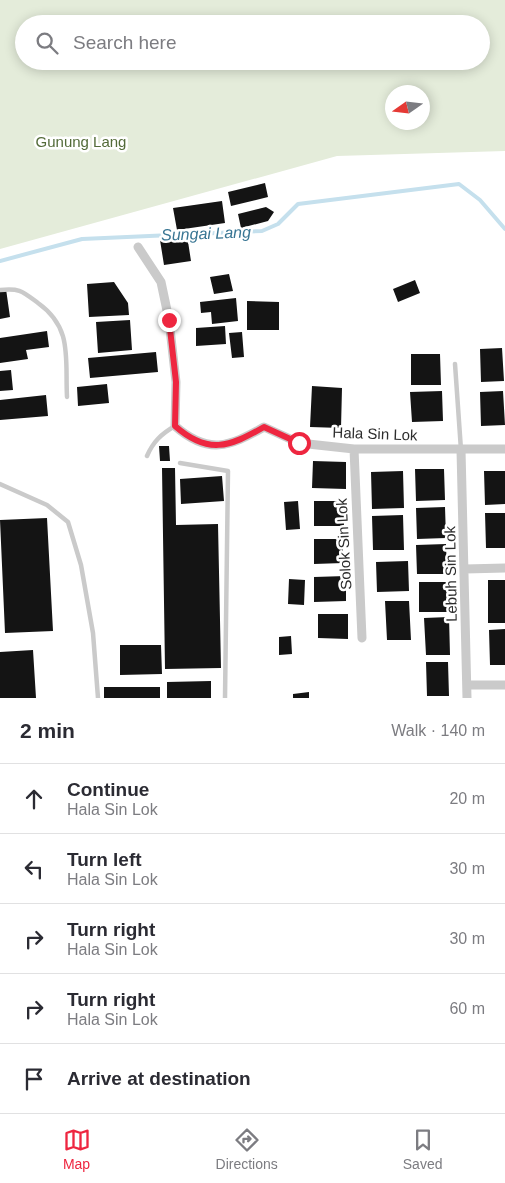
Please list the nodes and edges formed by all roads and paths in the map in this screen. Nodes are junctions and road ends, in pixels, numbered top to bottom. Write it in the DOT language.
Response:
graph roads {
  1 [pos="138,247"];
  2 [pos="0,290"];
  3 [pos="455,364"];
  4 [pos="67,397"];
  5 [pos="175,426"];
  6 [pos="354,449"];
  7 [pos="505,449"];
  8 [pos="461,450"];
  9 [pos="147,456"];
  10 [pos="180,463"];
  11 [pos="0,484"];
  12 [pos="505,568"];
  13 [pos="465,570"];
  14 [pos="362,638"];
  15 [pos="467,685"];
  16 [pos="505,685"];
  17 [pos="98,698"];
  18 [pos="225,698"];
  19 [pos="467,698"];
  1 -- 5 [label="street"];
  2 -- 4 [label="lane"];
  3 -- 8 [label="lane"];
  5 -- 6 [label="street, Hala Sin Lok"];
  5 -- 9 [label="lane"];
  6 -- 8 [label="street, Hala Sin Lok"];
  6 -- 14 [label="street, Solok Sin Lok"];
  7 -- 8 [label="street, Hala Sin Lok"];
  8 -- 13 [label="street, Lebuh Sin Lok"];
  10 -- 18 [label="lane"];
  11 -- 17 [label="lane"];
  12 -- 13 [label="street"];
  13 -- 15 [label="street, Lebuh Sin Lok"];
  15 -- 16 [label="street"];
  15 -- 19 [label="street, Lebuh Sin Lok"];
}
